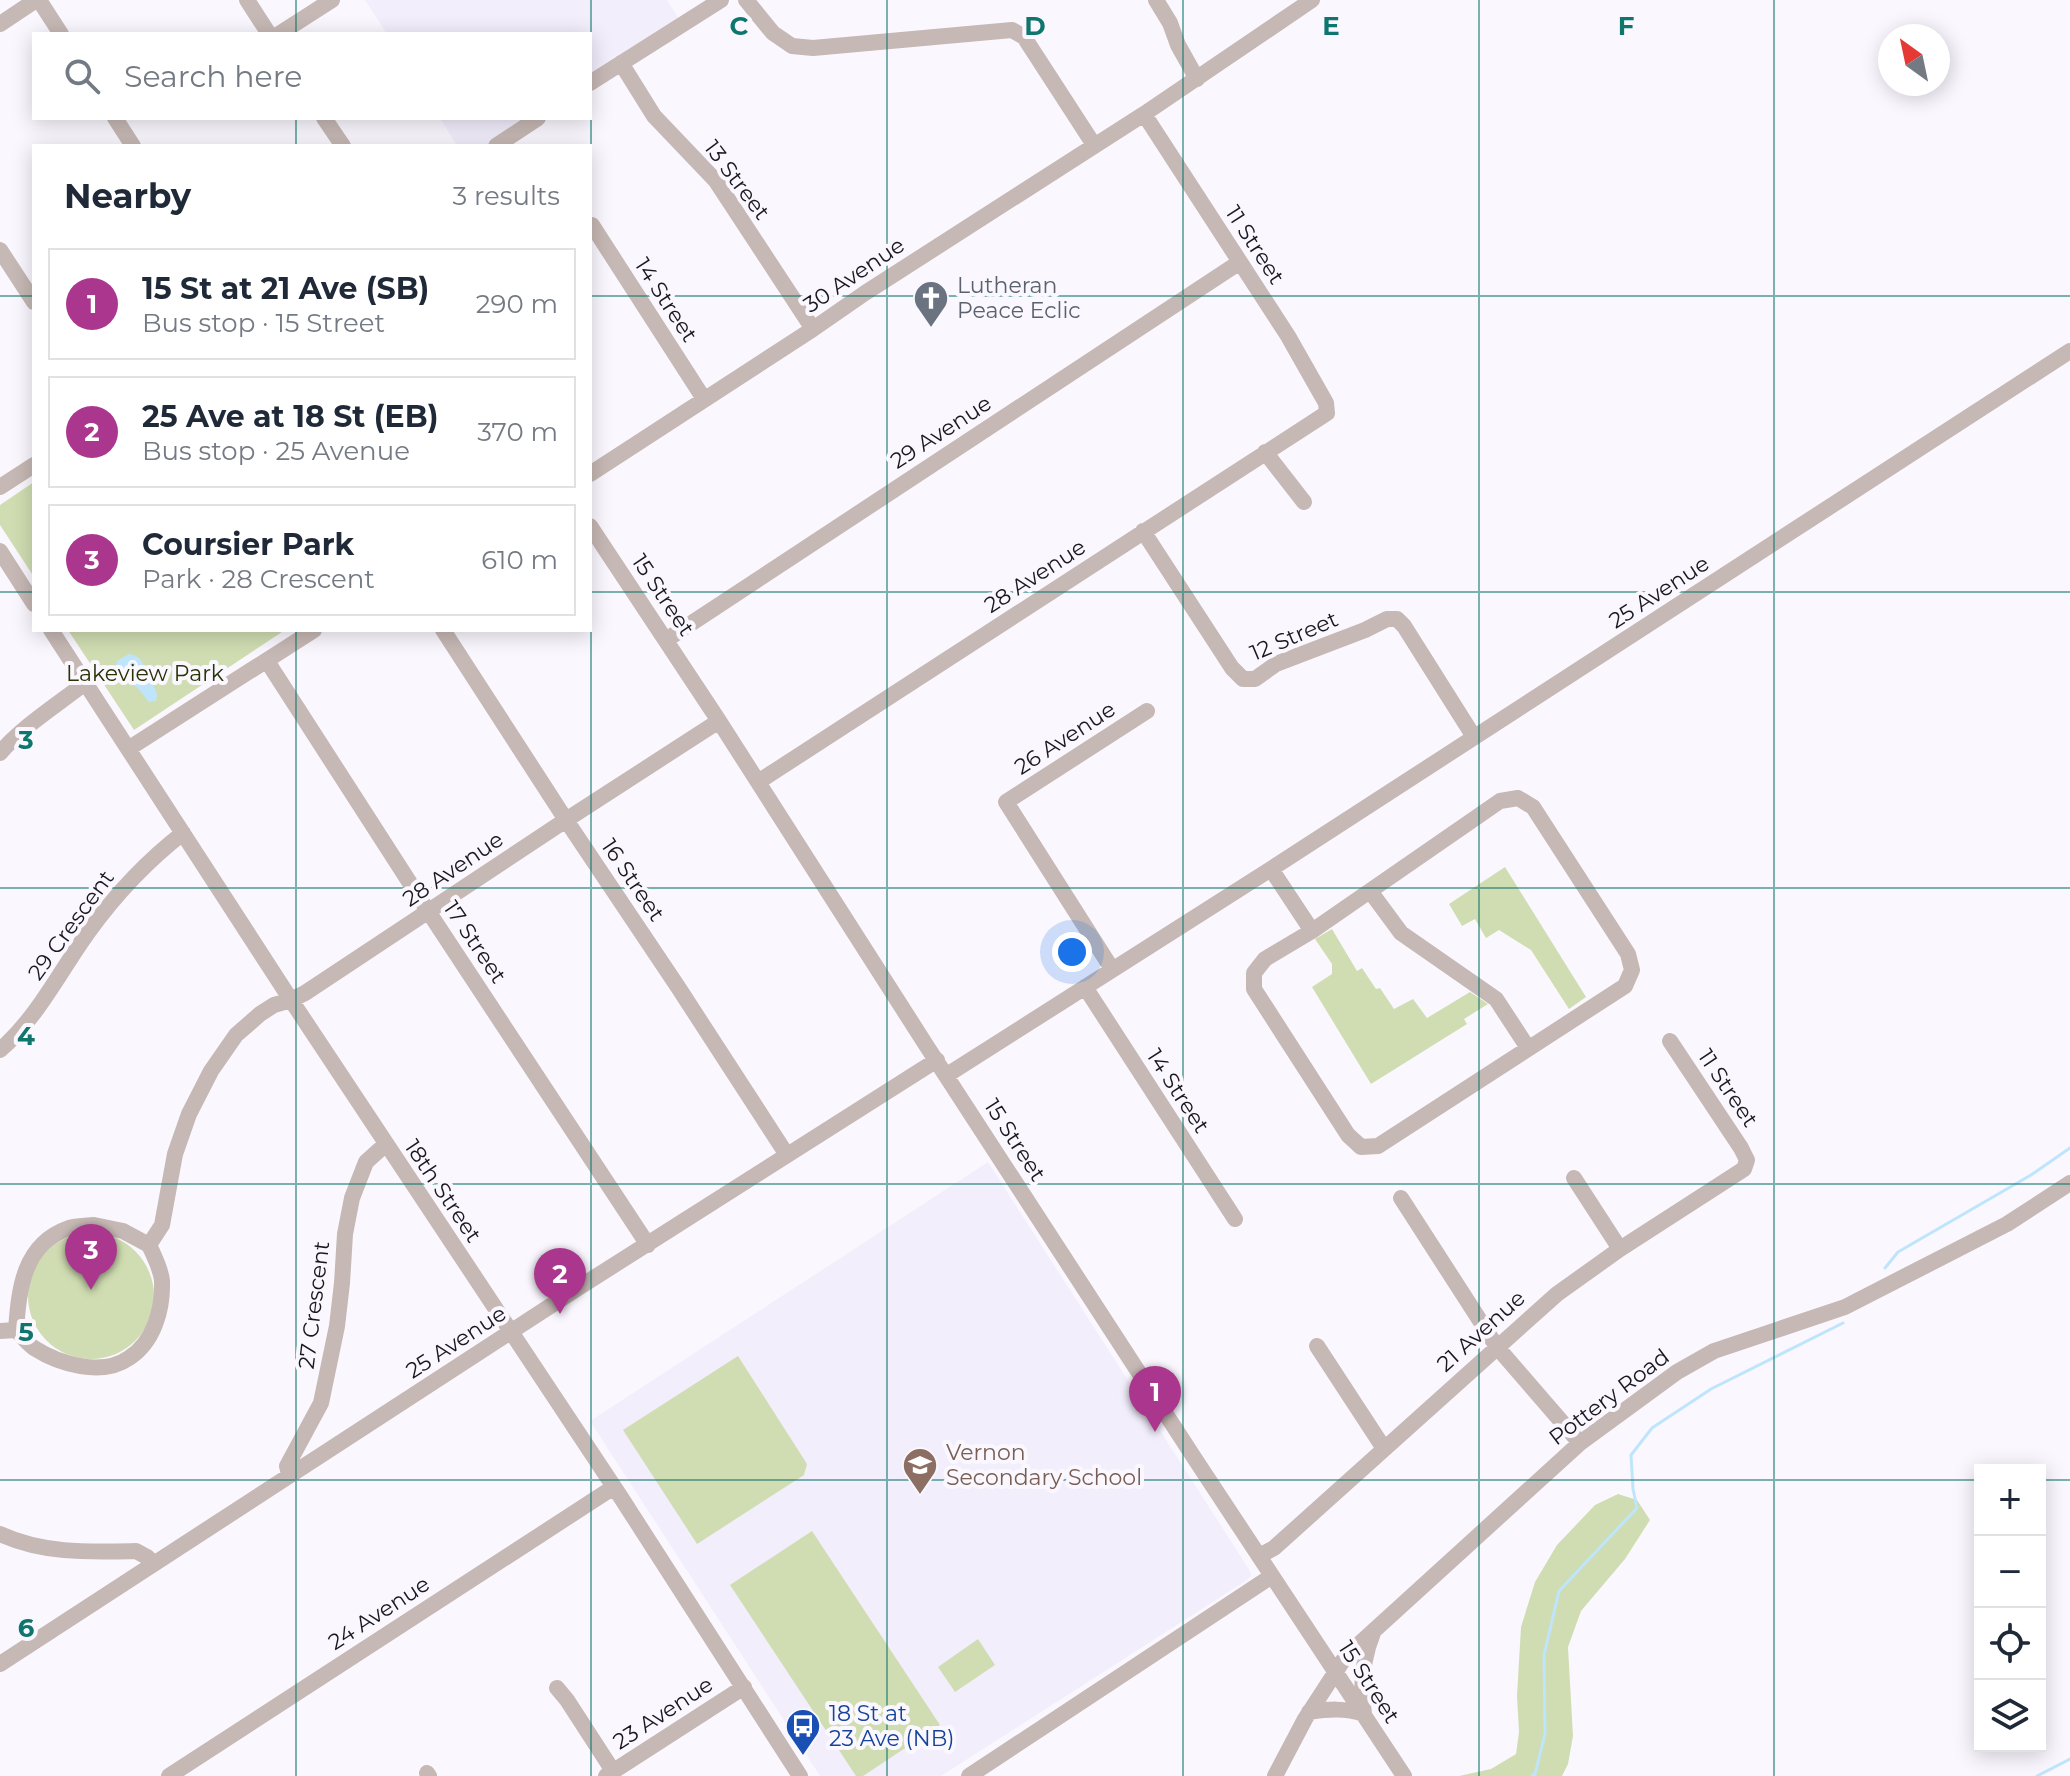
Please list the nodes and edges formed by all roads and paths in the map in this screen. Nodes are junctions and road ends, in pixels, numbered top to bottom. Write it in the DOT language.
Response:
graph roads {
  1 [pos="38,0"];
  2 [pos="247,0"];
  3 [pos="332,0"];
  4 [pos="721,0"];
  5 [pos="746,0"];
  6 [pos="1312,0"];
  7 [pos="1161,2"];
  8 [pos="0,24"];
  9 [pos="60,32"];
  10 [pos="268,32"];
  11 [pos="282,32"];
  12 [pos="621,63"];
  13 [pos="1197,79"];
  14 [pos="592,82"];
  15 [pos="1144,114"];
  16 [pos="116,120"];
  17 [pos="325,120"];
  18 [pos="535,120"];
  19 [pos="132,144"];
  20 [pos="342,144"];
  21 [pos="499,144"];
  22 [pos="1094,145"];
  23 [pos="592,225"];
  24 [pos="0,250"];
  25 [pos="1240,262"];
  26 [pos="32,299"];
  27 [pos="813,329"];
  28 [pos="2070,351"];
  29 [pos="704,399"];
  30 [pos="1326,403"];
  31 [pos="1265,452"];
  32 [pos="32,466"];
  33 [pos="592,473"];
  34 [pos="0,487"];
  35 [pos="1304,502"];
  36 [pos="592,529"];
  37 [pos="1143,531"];
  38 [pos="0,551"];
  39 [pos="32,601"];
  40 [pos="52,632"];
  41 [pos="311,632"];
  42 [pos="444,632"];
  43 [pos="666,640"];
  44 [pos="267,661"];
  45 [pos="85,683"];
  46 [pos="1147,711"];
  47 [pos="719,721"];
  48 [pos="1474,737"];
  49 [pos="128,749"];
  50 [pos="0,753"];
  51 [pos="758,782"];
  52 [pos="566,820"];
  53 [pos="183,833"];
  54 [pos="1271,869"];
  55 [pos="1370,891"];
  56 [pos="428,911"];
  57 [pos="1312,931"];
  58 [pos="1112,969"];
  59 [pos="1085,987"];
  60 [pos="291,1000"];
  61 [pos="1670,1041"];
  62 [pos="1528,1048"];
  63 [pos="0,1050"];
  64 [pos="937,1060"];
  65 [pos="947,1075"];
  66 [pos="386,1144"];
  67 [pos="787,1155"];
  68 [pos="1747,1160"];
  69 [pos="1574,1178"];
  70 [pos="2070,1183"];
  71 [pos="1401,1198"];
  72 [pos="1235,1219"];
  73 [pos="149,1245"];
  74 [pos="648,1245"];
  75 [pos="1620,1249"];
  76 [pos="8,1330"];
  77 [pos="511,1333"];
  78 [pos="1317,1346"];
  79 [pos="1497,1347"];
  80 [pos="1580,1443"];
  81 [pos="1383,1447"];
  82 [pos="289,1474"];
  83 [pos="614,1487"];
  84 [pos="0,1534"];
  85 [pos="1259,1556"];
  86 [pos="153,1563"];
  87 [pos="1272,1576"];
  88 [pos="1374,1630"];
  89 [pos="0,1664"];
  90 [pos="1336,1669"];
  91 [pos="744,1687"];
  92 [pos="557,1688"];
  93 [pos="1309,1712"];
  94 [pos="1364,1714"];
  95 [pos="609,1774"];
  96 [pos="169,1776"];
  97 [pos="800,1776"];
  98 [pos="969,1776"];
  99 [pos="1275,1776"];
  100 [pos="1404,1776"];
  1 -- 8 [label="street"];
  1 -- 9 [label="street"];
  2 -- 10 [label="street"];
  3 -- 11 [label="street"];
  4 -- 12 [label="street"];
  5 -- 22 [label="street"];
  6 -- 13 [label="street, 30 Avenue"];
  7 -- 13 [label="street"];
  12 -- 14 [label="street"];
  12 -- 27 [label="street, 13 Street"];
  13 -- 15 [label="street, 30 Avenue"];
  15 -- 22 [label="street, 30 Avenue"];
  15 -- 25 [label="street, 11 Street"];
  16 -- 19 [label="street"];
  17 -- 20 [label="street"];
  18 -- 21 [label="street"];
  22 -- 27 [label="street, 30 Avenue"];
  23 -- 29 [label="street, 14 Street"];
  24 -- 26 [label="street"];
  25 -- 30 [label="street, 11 Street"];
  25 -- 43 [label="street, 29 Avenue"];
  27 -- 29 [label="street, 30 Avenue"];
  28 -- 48 [label="street, 25 Avenue"];
  29 -- 33 [label="street, 30 Avenue"];
  30 -- 31 [label="street, 28 Avenue"];
  31 -- 35 [label="street"];
  31 -- 37 [label="street, 28 Avenue"];
  32 -- 34 [label="street"];
  36 -- 43 [label="street, 15 Street"];
  37 -- 48 [label="street, 12 Street"];
  37 -- 51 [label="street, 28 Avenue"];
  38 -- 39 [label="street"];
  40 -- 45 [label="street, 18th Street"];
  41 -- 44 [label="street"];
  42 -- 52 [label="street, 16 Street"];
  43 -- 47 [label="street, 15 Street"];
  44 -- 49 [label="street"];
  44 -- 56 [label="street, 17 Street"];
  45 -- 49 [label="street, 18th Street"];
  45 -- 50 [label="street"];
  46 -- 58 [label="street, 26 Avenue"];
  47 -- 51 [label="street, 15 Street"];
  47 -- 52 [label="street, 28 Avenue"];
  48 -- 54 [label="street, 25 Avenue"];
  49 -- 53 [label="street, 18th Street"];
  51 -- 64 [label="street, 15 Street"];
  52 -- 56 [label="street, 28 Avenue"];
  52 -- 67 [label="street, 16 Street"];
  53 -- 60 [label="street, 18th Street"];
  53 -- 63 [label="street, 29 Crescent"];
  54 -- 57 [label="street"];
  54 -- 58 [label="street, 25 Avenue"];
  55 -- 57 [label="street"];
  55 -- 62 [label="street"];
  55 -- 62 [label="street"];
  56 -- 60 [label="street, 28 Avenue"];
  56 -- 74 [label="street, 17 Street"];
  57 -- 62 [label="street"];
  58 -- 59 [label="street, 25 Avenue"];
  59 -- 65 [label="street, 25 Avenue"];
  59 -- 72 [label="street, 14 Street"];
  60 -- 66 [label="street, 18th Street"];
  60 -- 73 [label="street, 28 Avenue"];
  61 -- 68 [label="street, 11 Street"];
  64 -- 65 [label="street, 15 Street"];
  64 -- 67 [label="street, 25 Avenue"];
  65 -- 85 [label="street, 15 Street"];
  66 -- 77 [label="street, 18th Street"];
  66 -- 82 [label="street, 27 Crescent"];
  67 -- 74 [label="street, 25 Avenue"];
  68 -- 75 [label="street, 21 Avenue"];
  69 -- 75 [label="street"];
  70 -- 80 [label="street, Pottery Road"];
  71 -- 79 [label="street"];
  73 -- 76 [label="street"];
  73 -- 76 [label="street"];
  74 -- 77 [label="street, 25 Avenue"];
  75 -- 79 [label="street, 21 Avenue"];
  77 -- 82 [label="street, 25 Avenue"];
  77 -- 83 [label="street, 18th Street"];
  78 -- 81 [label="street"];
  79 -- 80 [label="street"];
  79 -- 81 [label="street, 21 Avenue"];
  80 -- 88 [label="street, Pottery Road"];
  81 -- 85 [label="street, 21 Avenue"];
  82 -- 86 [label="street, 25 Avenue"];
  83 -- 91 [label="street, 18th Street"];
  83 -- 96 [label="street, 24 Avenue"];
  84 -- 86 [label="street"];
  85 -- 87 [label="street, 15 Street"];
  86 -- 89 [label="street, 25 Avenue"];
  87 -- 90 [label="street, 15 Street"];
  87 -- 98 [label="street"];
  88 -- 90 [label="street, Pottery Road"];
  88 -- 94 [label="street"];
  90 -- 93 [label="street, Pottery Road"];
  90 -- 94 [label="street, 15 Street"];
  91 -- 95 [label="street, 23 Avenue"];
  91 -- 97 [label="street, 18th Street"];
  92 -- 95 [label="street"];
  93 -- 94 [label="street"];
  93 -- 99 [label="street, Pottery Road"];
  94 -- 100 [label="street, 15 Street"];
}
